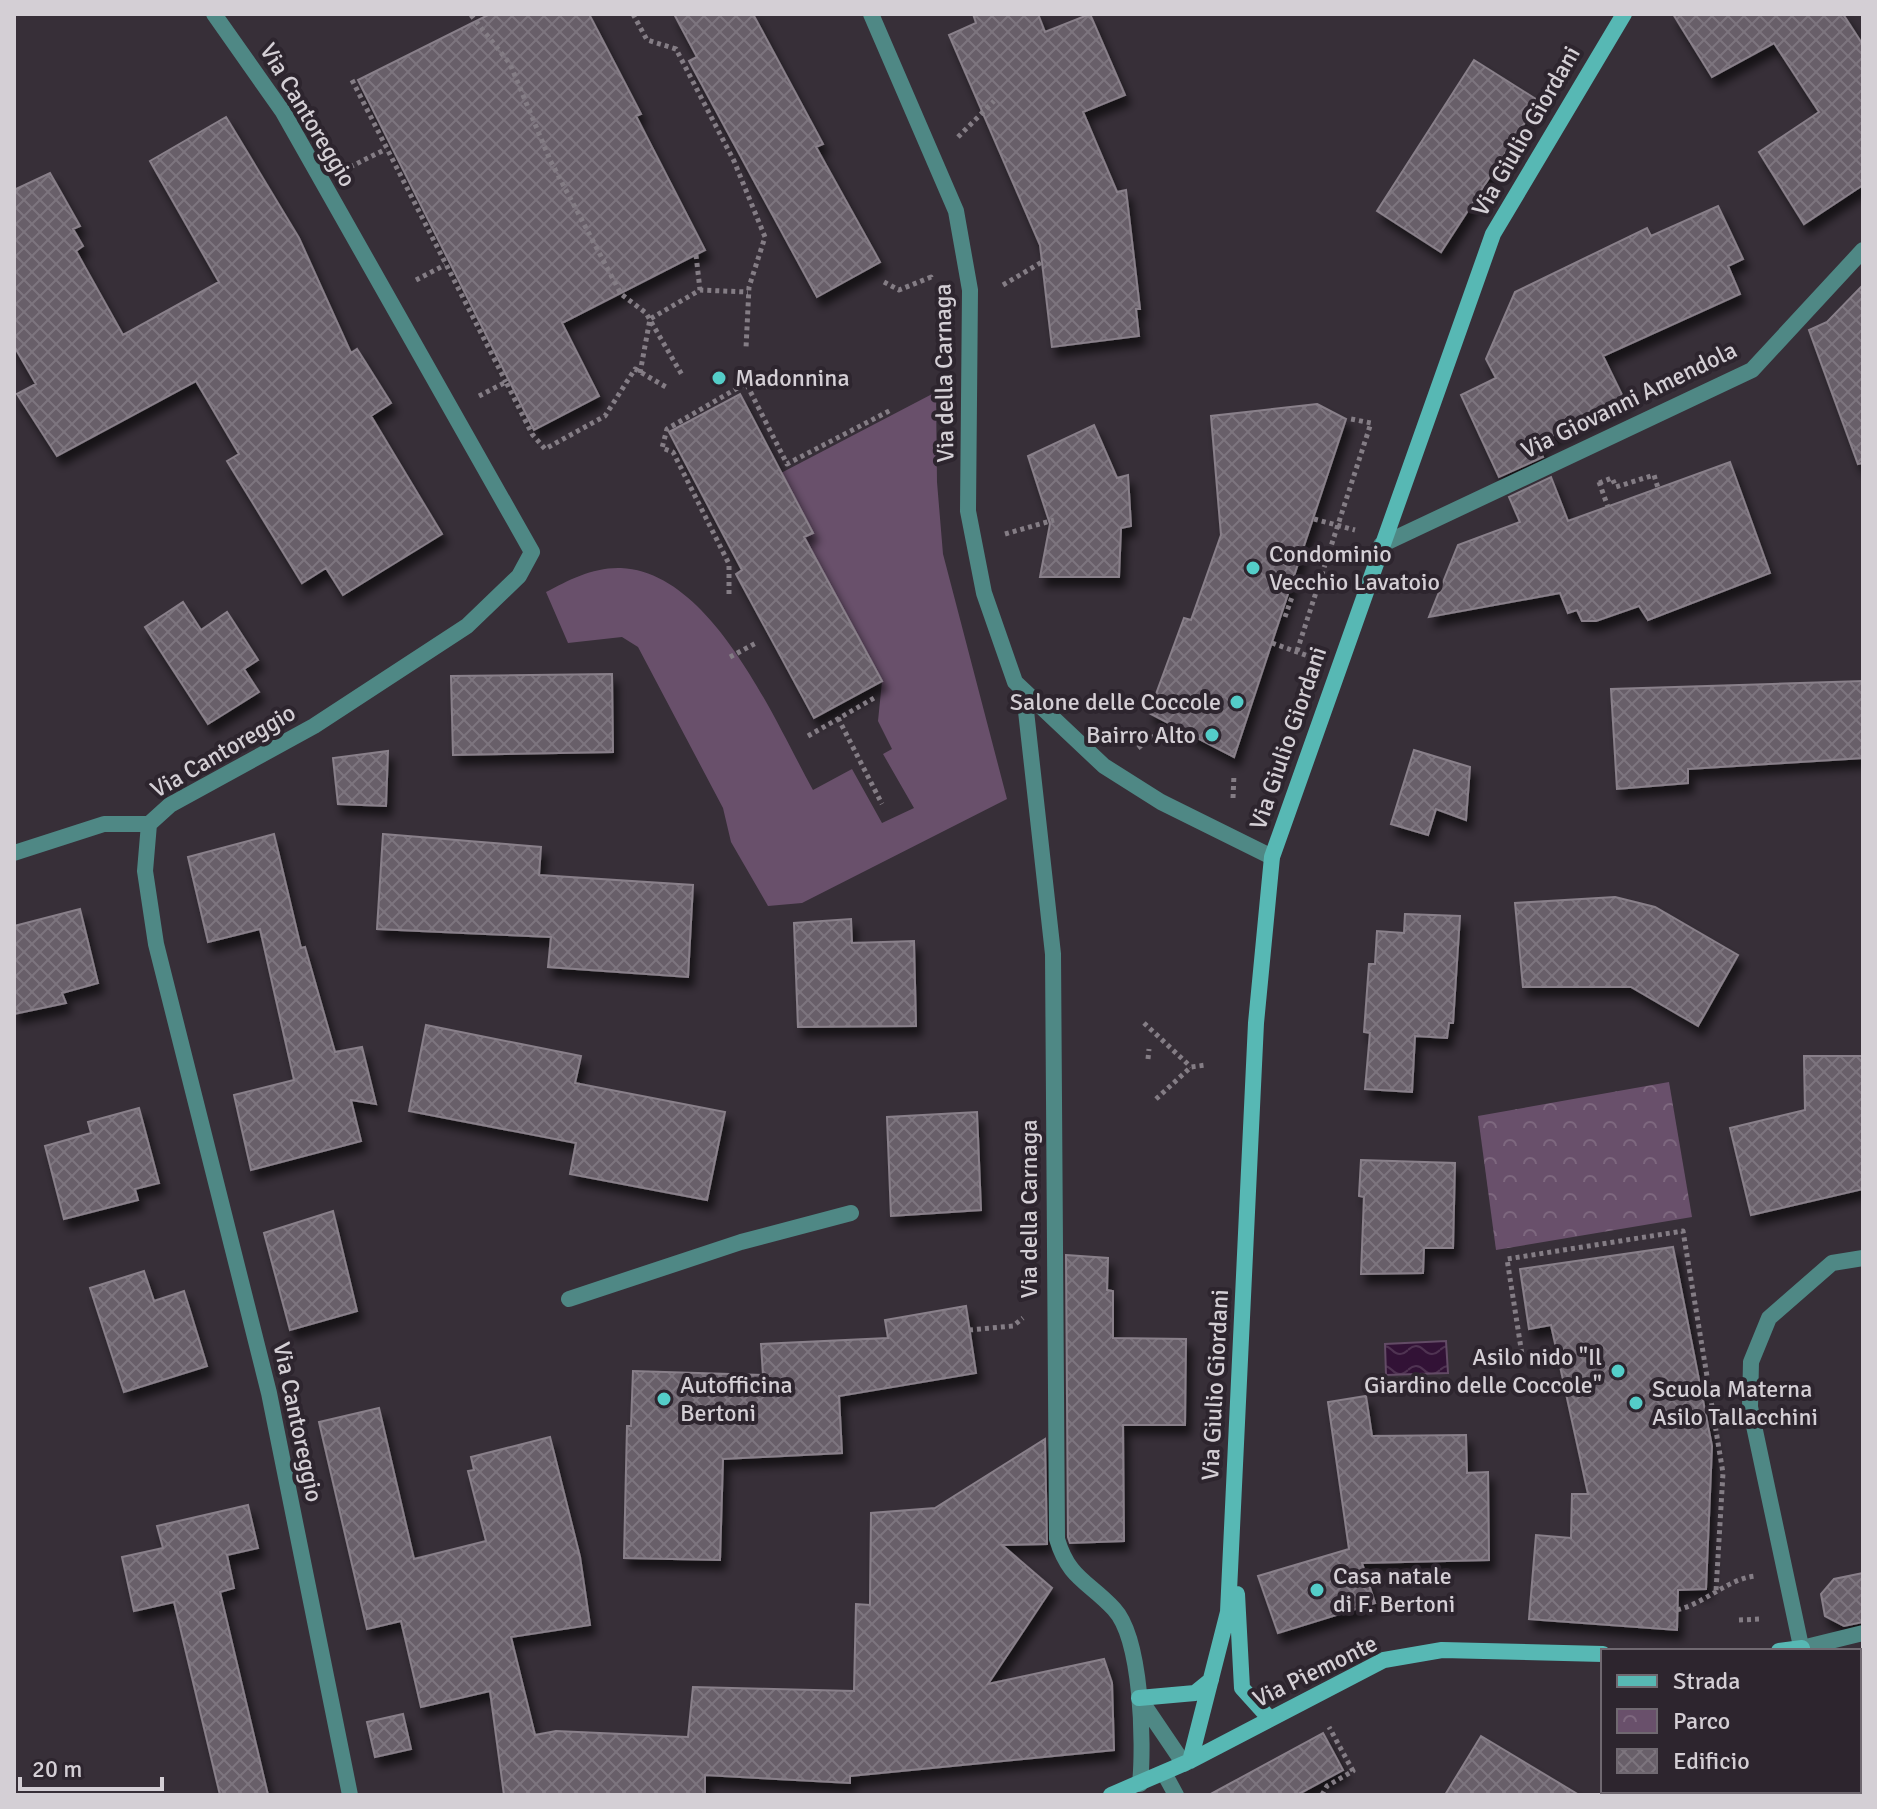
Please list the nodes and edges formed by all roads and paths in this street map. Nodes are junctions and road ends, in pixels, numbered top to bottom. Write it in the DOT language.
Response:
graph roads {
  1 [pos="214,14"];
  2 [pos="633,14"];
  3 [pos="871,14"];
  4 [pos="1624,14"];
  5 [pos="471,15"];
  6 [pos="352,80"];
  7 [pos="994,101"];
  8 [pos="958,137"];
  9 [pos="1863,250"];
  10 [pos="696,255"];
  11 [pos="1042,262"];
  12 [pos="884,282"];
  13 [pos="1001,285"];
  14 [pos="700,290"];
  15 [pos="748,292"];
  16 [pos="936,293"];
  17 [pos="650,319"];
  18 [pos="746,348"];
  19 [pos="640,373"];
  20 [pos="682,375"];
  21 [pos="506,382"];
  22 [pos="666,387"];
  23 [pos="891,410"];
  24 [pos="450,411"];
  25 [pos="1351,419"];
  26 [pos="1599,483"];
  27 [pos="1658,488"];
  28 [pos="1314,519"];
  29 [pos="1054,520"];
  30 [pos="1342,526"];
  31 [pos="1000,535"];
  32 [pos="1381,545"];
  33 [pos="729,594"];
  34 [pos="1292,597"];
  35 [pos="1285,617"];
  36 [pos="756,643"];
  37 [pos="1272,643"];
  38 [pos="730,657"];
  39 [pos="1024,693"];
  40 [pos="876,697"];
  41 [pos="838,718"];
  42 [pos="1159,732"];
  43 [pos="808,736"];
  44 [pos="1133,752"];
  45 [pos="1234,774"];
  46 [pos="1233,798"];
  47 [pos="882,804"];
  48 [pos="149,824"];
  49 [pos="14,853"];
  50 [pos="1272,857"];
  51 [pos="1144,1023"];
  52 [pos="1149,1049"];
  53 [pos="1148,1059"];
  54 [pos="1206,1065"];
  55 [pos="1191,1067"];
  56 [pos="1156,1099"];
  57 [pos="851,1213"];
  58 [pos="1863,1258"];
  59 [pos="569,1299"];
  60 [pos="1013,1326"];
  61 [pos="969,1330"];
  62 [pos="1523,1361"];
  63 [pos="1232,1536"];
  64 [pos="1753,1576"];
  65 [pos="1716,1591"];
  66 [pos="1677,1610"];
  67 [pos="1863,1633"];
  68 [pos="1802,1649"];
  69 [pos="1806,1649"];
  70 [pos="1601,1654"];
  71 [pos="1211,1680"];
  72 [pos="1139,1698"];
  73 [pos="1270,1719"];
  74 [pos="1329,1727"];
  75 [pos="1187,1762"];
  76 [pos="1164,1773"];
  77 [pos="1140,1784"];
  78 [pos="350,1795"];
  79 [pos="1111,1795"];
  80 [pos="1176,1795"];
  81 [pos="1322,1795"];
  1 -- 24 [label="street, Via Cantoreggio"];
  2 -- 15 [label="path"];
  3 -- 39 [label="street, Via della Carnaga"];
  4 -- 32 [label="street, Via Giulio Giordani"];
  5 -- 17 [label="path"];
  6 -- 21 [label="path"];
  7 -- 8 [label="path"];
  9 -- 32 [label="street, Via Giovanni Amendola"];
  10 -- 14 [label="path"];
  11 -- 13 [label="path"];
  12 -- 16 [label="path"];
  14 -- 15 [label="path"];
  14 -- 17 [label="path"];
  15 -- 18 [label="path"];
  17 -- 19 [label="path"];
  17 -- 20 [label="path"];
  19 -- 21 [label="path"];
  19 -- 22 [label="path"];
  21 -- 24 [label="path"];
  23 -- 33 [label="path"];
  24 -- 48 [label="street, Via Cantoreggio"];
  25 -- 30 [label="path"];
  26 -- 27 [label="path"];
  28 -- 30 [label="path"];
  29 -- 31 [label="path"];
  30 -- 37 [label="path"];
  32 -- 50 [label="street, Via Giulio Giordani"];
  34 -- 35 [label="path"];
  36 -- 38 [label="path"];
  39 -- 50 [label="street, Via della Carnaga"];
  39 -- 72 [label="street, Via della Carnaga"];
  40 -- 41 [label="path"];
  41 -- 43 [label="path"];
  41 -- 47 [label="path"];
  42 -- 44 [label="path"];
  45 -- 46 [label="path"];
  48 -- 49 [label="street"];
  48 -- 78 [label="street, Via Cantoreggio"];
  50 -- 63 [label="street, Via Giulio Giordani"];
  51 -- 55 [label="path"];
  52 -- 53 [label="path"];
  54 -- 55 [label="path"];
  55 -- 56 [label="path"];
  57 -- 59 [label="street"];
  58 -- 68 [label="street"];
  60 -- 61 [label="path"];
  62 -- 65 [label="path"];
  63 -- 71 [label="street, Via Giulio Giordani"];
  63 -- 73 [label="street, Via Giulio Giordani"];
  64 -- 65 [label="path"];
  65 -- 66 [label="path"];
  67 -- 69 [label="street"];
  70 -- 73 [label="street, Via Piemonte"];
  71 -- 72 [label="street"];
  71 -- 75 [label="street, Via Giulio Giordani"];
  72 -- 75 [label="street, Via della Carnaga"];
  72 -- 77 [label="street, Via della Carnaga"];
  73 -- 75 [label="street, Via Piemonte"];
  74 -- 81 [label="path"];
  75 -- 76 [label="street, Via Piemonte"];
  76 -- 77 [label="street, Via Piemonte"];
  76 -- 80 [label="street"];
  77 -- 79 [label="street, Via Piemonte"];
}
